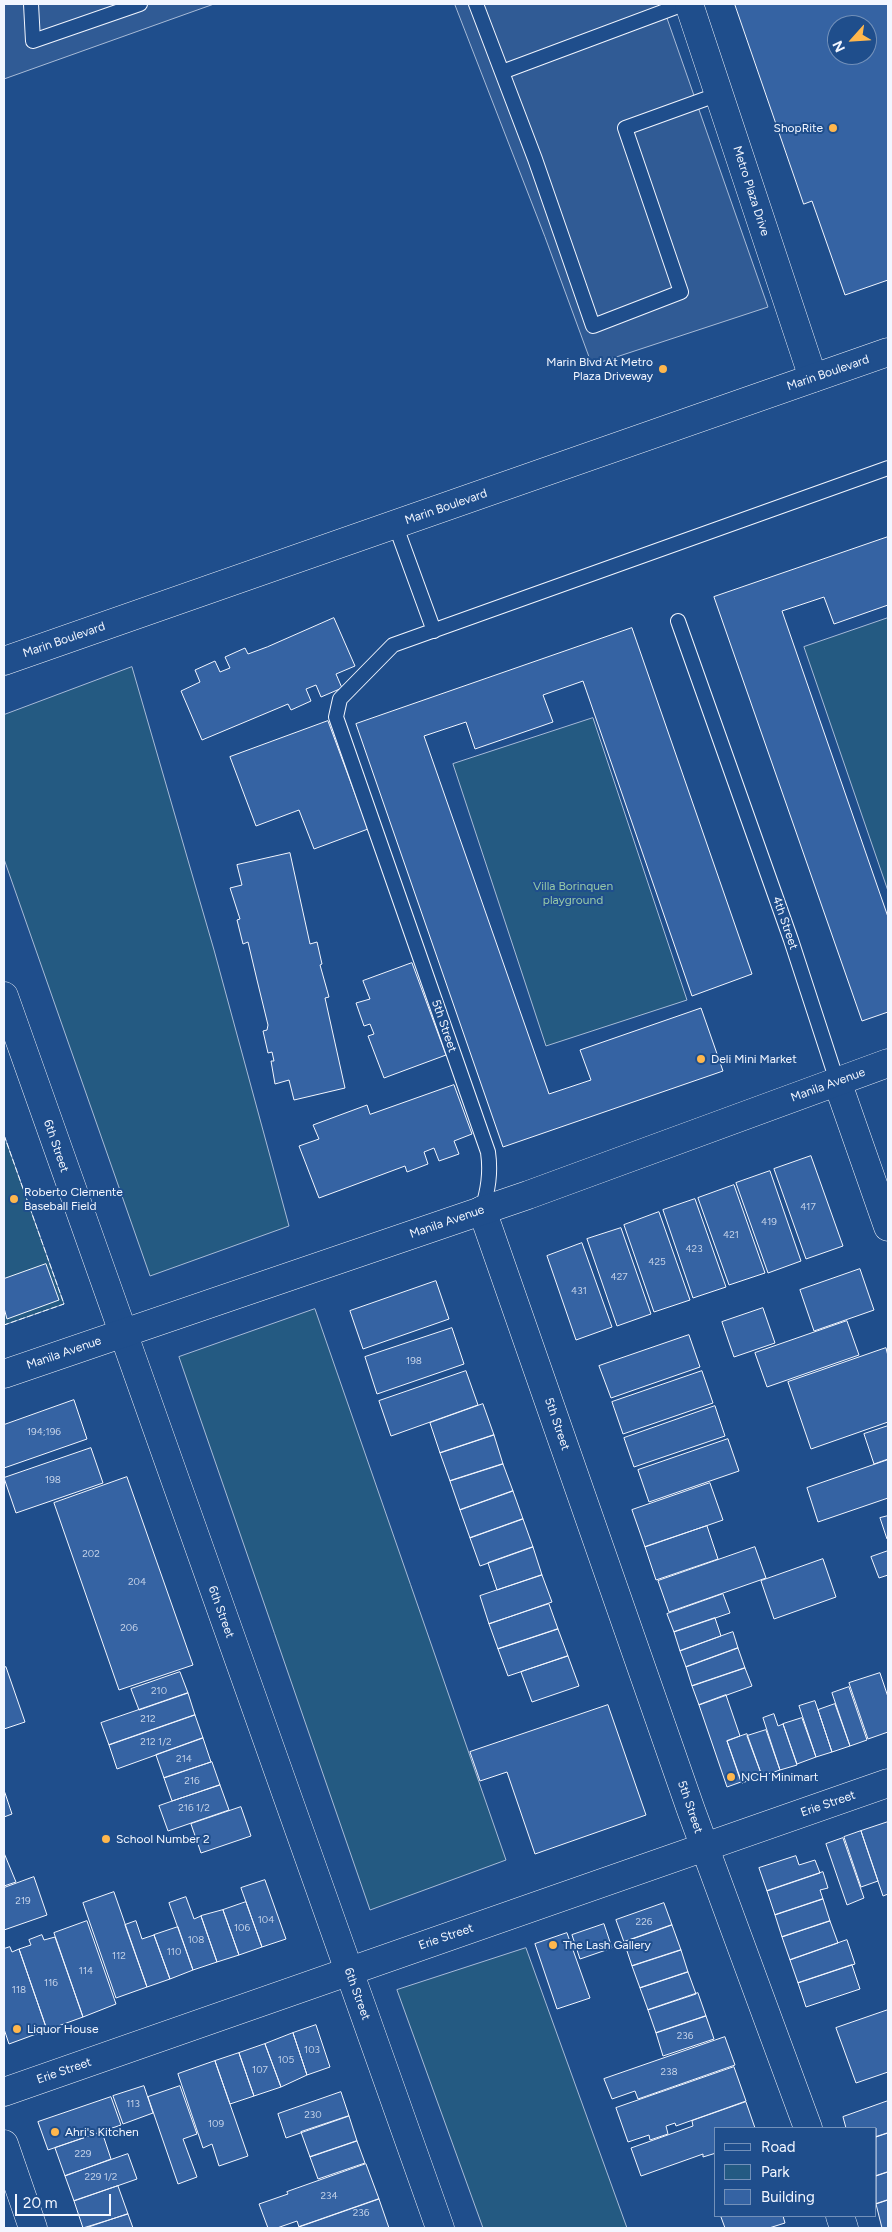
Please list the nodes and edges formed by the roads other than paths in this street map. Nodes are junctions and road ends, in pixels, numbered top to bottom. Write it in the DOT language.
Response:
graph roads {
  1 [pos="31,4"];
  2 [pos="140,4"];
  3 [pos="476,4"];
  4 [pos="684,4"];
  5 [pos="689,4"];
  6 [pos="502,72"];
  7 [pos="719,94"];
  8 [pos="888,352"];
  9 [pos="813,378"];
  10 [pos="888,468"];
  11 [pos="396,524"];
  12 [pos="678,621"];
  13 [pos="434,631"];
  14 [pos="4,661"];
  15 [pos="4,996"];
  16 [pos="888,1063"];
  17 [pos="837,1081"];
  18 [pos="482,1210"];
  19 [pos="888,1227"];
  20 [pos="122,1333"];
  21 [pos="4,1374"];
  22 [pos="888,1783"];
  23 [pos="704,1847"];
  24 [pos="349,1972"];
  25 [pos="4,2092"];
  26 [pos="808,2127"];
  27 [pos="4,2144"];
  28 [pos="34,2228"];
  29 [pos="440,2228"];
  1 -- 2 [label="lane"];
  3 -- 6 [label="lane"];
  4 -- 6 [label="lane"];
  5 -- 7 [label="street, Metro Plaza Drive"];
  6 -- 7 [label="lane"];
  7 -- 9 [label="street, Metro Plaza Drive"];
  8 -- 9 [label="street, Marin Boulevard"];
  9 -- 11 [label="street, Marin Boulevard"];
  10 -- 13 [label="lane"];
  11 -- 13 [label="lane"];
  11 -- 14 [label="street, Marin Boulevard"];
  12 -- 17 [label="lane, 4th Street"];
  13 -- 18 [label="lane, 5th Street"];
  15 -- 20 [label="street, 6th Street"];
  16 -- 17 [label="street, Manila Avenue"];
  17 -- 18 [label="street, Manila Avenue"];
  17 -- 19 [label="street, 4th Street"];
  18 -- 20 [label="street, Manila Avenue"];
  18 -- 23 [label="street, 5th Street"];
  20 -- 21 [label="street, Manila Avenue"];
  20 -- 24 [label="street, 6th Street"];
  22 -- 23 [label="street, Erie Street"];
  23 -- 24 [label="street, Erie Street"];
  23 -- 26 [label="street, 5th Street"];
  24 -- 25 [label="street, Erie Street"];
  24 -- 29 [label="street, 6th Street"];
  27 -- 28 [label="street"];
}
